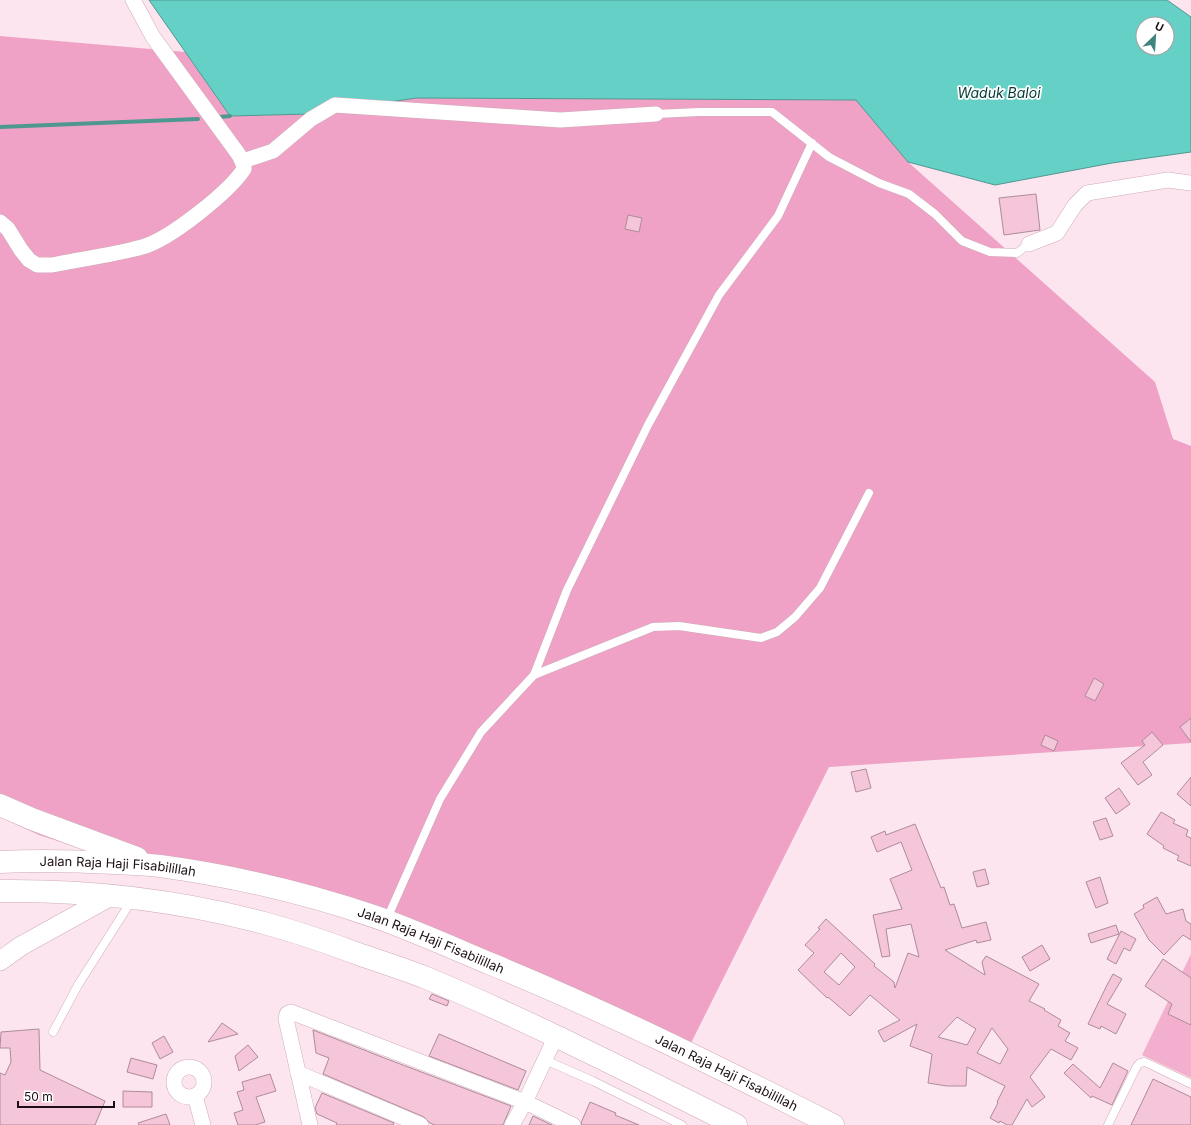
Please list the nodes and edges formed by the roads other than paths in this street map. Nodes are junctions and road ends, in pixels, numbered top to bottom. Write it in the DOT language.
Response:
graph roads {
  1 [pos="133,0"];
  2 [pos="656,114"];
  3 [pos="812,144"];
  4 [pos="242,161"];
  5 [pos="1191,183"];
  6 [pos="0,222"];
  7 [pos="1029,244"];
  8 [pos="869,493"];
  9 [pos="534,675"];
  10 [pos="0,805"];
  11 [pos="0,862"];
  12 [pos="157,866"];
  13 [pos="0,891"];
  14 [pos="123,896"];
  15 [pos="386,921"];
  16 [pos="0,961"];
  17 [pos="53,1032"];
  18 [pos="556,1036"];
  19 [pos="545,1060"];
  20 [pos="298,1073"];
  21 [pos="1191,1084"];
  22 [pos="195,1096"];
  23 [pos="525,1102"];
  24 [pos="203,1125"];
  25 [pos="310,1125"];
  26 [pos="421,1125"];
  27 [pos="512,1125"];
  28 [pos="573,1125"];
  29 [pos="682,1125"];
  30 [pos="736,1125"];
  31 [pos="833,1125"];
  32 [pos="1108,1125"];
  1 -- 4 [label="street"];
  2 -- 3 [label="lane"];
  2 -- 4 [label="street"];
  3 -- 7 [label="lane"];
  3 -- 9 [label="lane"];
  4 -- 6 [label="street"];
  5 -- 7 [label="street"];
  8 -- 9 [label="lane"];
  9 -- 15 [label="lane"];
  10 -- 12 [label="main road"];
  11 -- 12 [label="main road, Jalan Raja Haji Fisabilillah"];
  12 -- 15 [label="main road, Jalan Raja Haji Fisabilillah"];
  13 -- 14 [label="main road"];
  14 -- 16 [label="street"];
  14 -- 17 [label="lane"];
  14 -- 18 [label="main road"];
  15 -- 31 [label="main road, Jalan Raja Haji Fisabilillah"];
  18 -- 19 [label="street"];
  18 -- 30 [label="main road"];
  19 -- 23 [label="street"];
  19 -- 29 [label="lane"];
  20 -- 23 [label="street"];
  20 -- 25 [label="street"];
  20 -- 26 [label="street"];
  21 -- 32 [label="lane"];
  22 -- 24 [label="street"];
  23 -- 27 [label="street"];
  23 -- 28 [label="street"];
}
